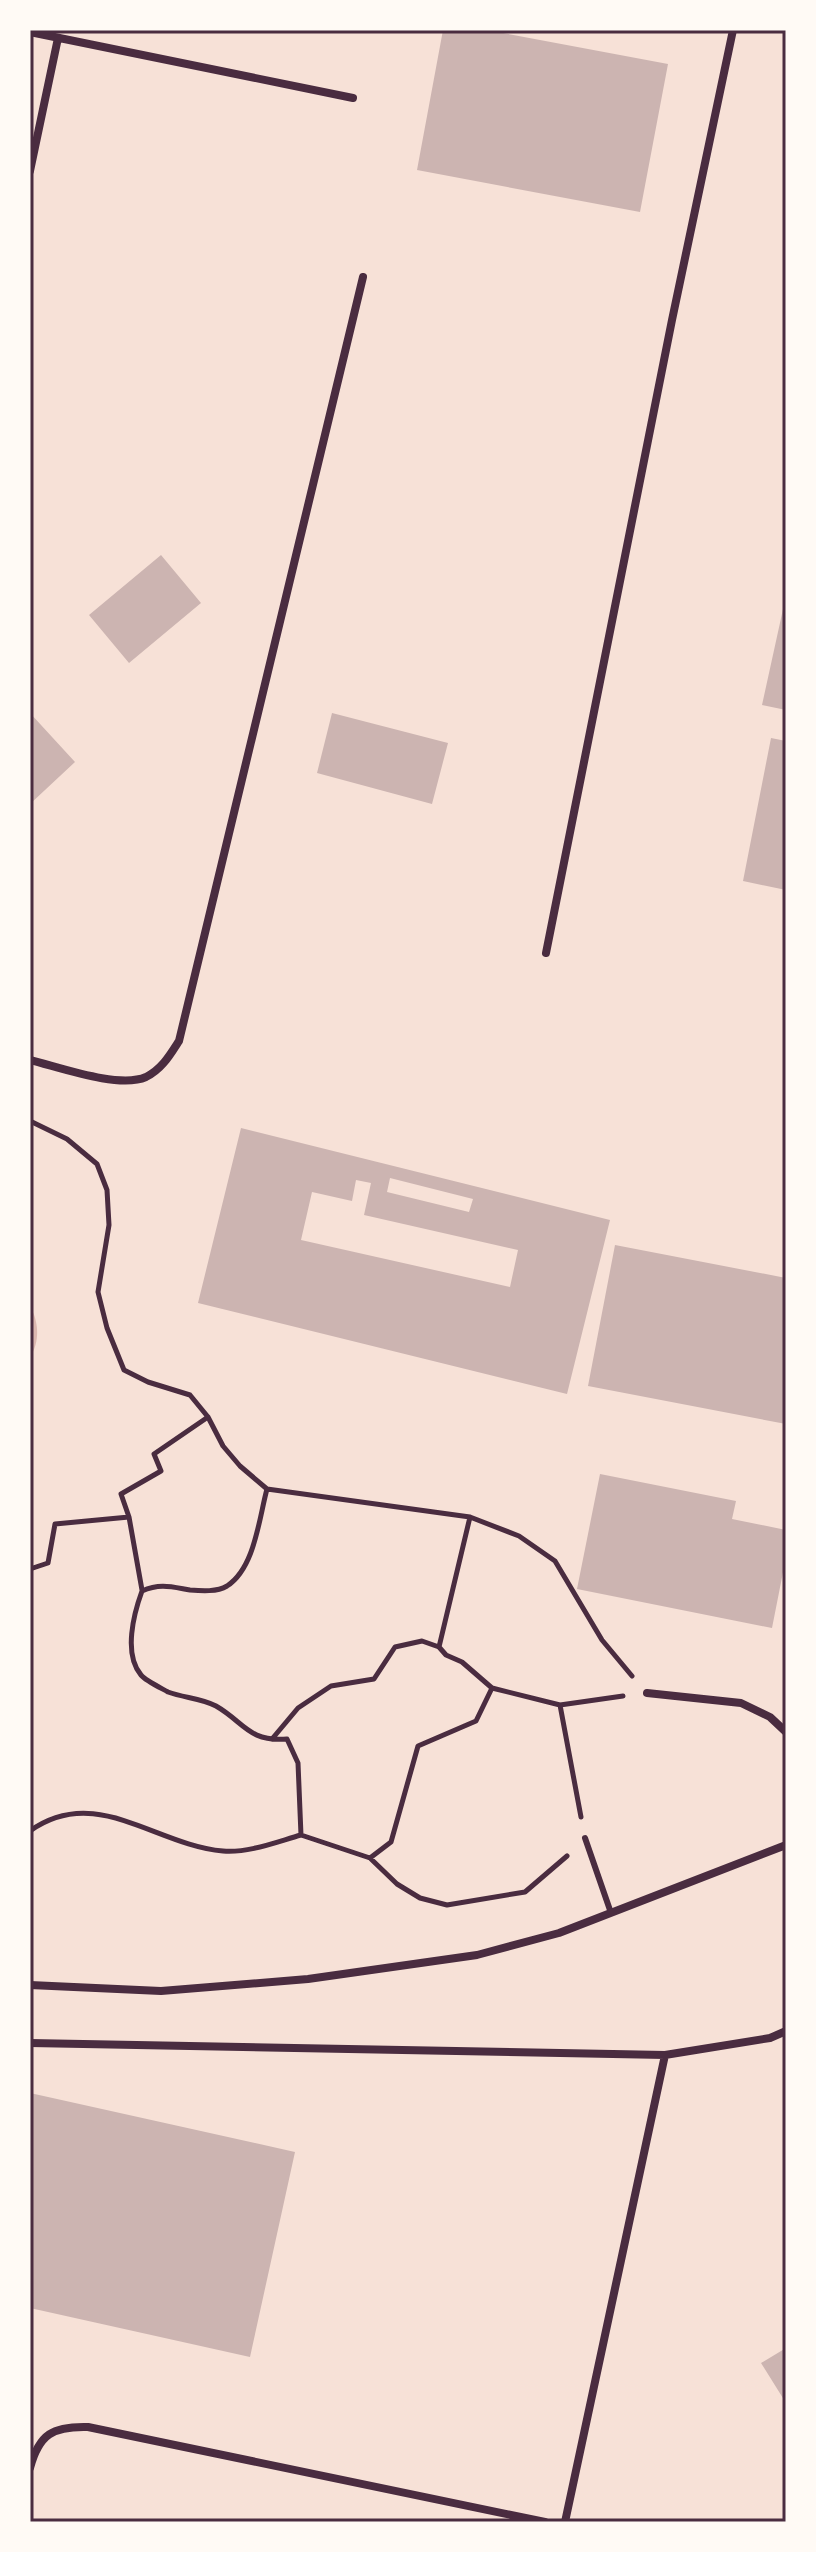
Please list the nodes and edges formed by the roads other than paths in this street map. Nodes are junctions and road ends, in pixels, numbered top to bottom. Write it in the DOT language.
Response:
graph roads {
  1 [pos="733,30"];
  2 [pos="30,32"];
  3 [pos="58,38"];
  4 [pos="353,98"];
  5 [pos="30,171"];
  6 [pos="363,277"];
  7 [pos="546,953"];
  8 [pos="30,1060"];
  9 [pos="647,1693"];
  10 [pos="786,1732"];
  11 [pos="585,1838"];
  12 [pos="786,1845"];
  13 [pos="611,1913"];
  14 [pos="30,1985"];
  15 [pos="786,2031"];
  16 [pos="30,2043"];
  17 [pos="665,2055"];
  18 [pos="30,2468"];
  19 [pos="545,2522"];
  20 [pos="565,2522"];
  1 -- 7 [label="street"];
  2 -- 3 [label="street"];
  3 -- 4 [label="street"];
  3 -- 5 [label="street"];
  6 -- 8 [label="street"];
  9 -- 10 [label="street"];
  11 -- 13 [label="lane"];
  12 -- 13 [label="street"];
  13 -- 14 [label="street"];
  15 -- 17 [label="street"];
  16 -- 17 [label="street"];
  17 -- 20 [label="street"];
  18 -- 19 [label="street"];
}
